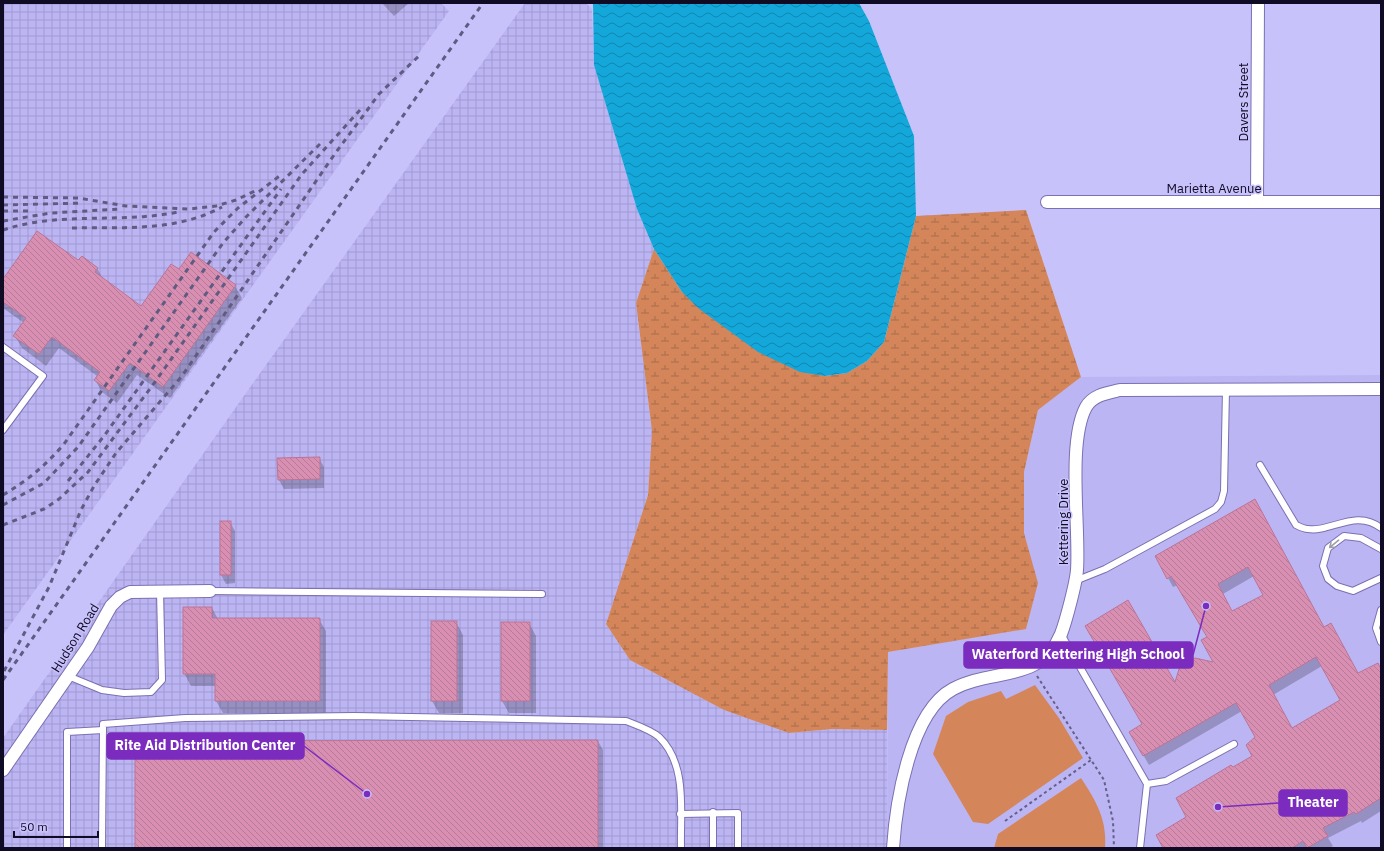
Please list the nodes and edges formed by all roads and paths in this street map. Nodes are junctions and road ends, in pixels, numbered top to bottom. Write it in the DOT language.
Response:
graph roads {
  1 [pos="1258,3"];
  2 [pos="1047,202"];
  3 [pos="1257,202"];
  4 [pos="1381,202"];
  5 [pos="3,347"];
  6 [pos="1226,389"];
  7 [pos="1381,389"];
  8 [pos="3,430"];
  9 [pos="1260,465"];
  10 [pos="1381,528"];
  11 [pos="1381,548"];
  12 [pos="1381,578"];
  13 [pos="1075,582"];
  14 [pos="210,590"];
  15 [pos="160,591"];
  16 [pos="542,594"];
  17 [pos="1381,610"];
  18 [pos="1061,634"];
  19 [pos="1381,642"];
  20 [pos="1031,666"];
  21 [pos="68,676"];
  22 [pos="103,730"];
  23 [pos="1234,744"];
  24 [pos="1091,760"];
  25 [pos="3,770"];
  26 [pos="1146,784"];
  27 [pos="713,812"];
  28 [pos="680,814"];
  29 [pos="1005,821"];
  30 [pos="1140,838"];
  31 [pos="67,848"];
  32 [pos="102,848"];
  33 [pos="681,848"];
  34 [pos="712,848"];
  35 [pos="738,848"];
  36 [pos="893,848"];
  37 [pos="1114,848"];
  38 [pos="1140,848"];
  39 [pos="1146,848"];
  1 -- 3 [label="street, Davers Street"];
  2 -- 3 [label="street, Marietta Avenue"];
  3 -- 4 [label="street, Marietta Avenue"];
  5 -- 8 [label="lane"];
  6 -- 7 [label="street, Kettering Drive"];
  6 -- 13 [label="lane"];
  6 -- 13 [label="street, Kettering Drive"];
  9 -- 10 [label="lane"];
  11 -- 12 [label="lane, one-way"];
  13 -- 18 [label="street, Kettering Drive"];
  14 -- 15 [label="street, Hudson Road"];
  14 -- 16 [label="lane"];
  15 -- 21 [label="street, Hudson Road"];
  15 -- 21 [label="lane"];
  17 -- 19 [label="lane"];
  18 -- 20 [label="street, Kettering Drive"];
  18 -- 26 [label="lane"];
  20 -- 24 [label="path"];
  20 -- 36 [label="street, Kettering Drive"];
  21 -- 25 [label="street, Hudson Road"];
  22 -- 28 [label="lane"];
  22 -- 31 [label="lane"];
  22 -- 32 [label="lane"];
  23 -- 26 [label="lane"];
  24 -- 29 [label="path"];
  24 -- 37 [label="path"];
  26 -- 30 [label="lane"];
  27 -- 28 [label="lane"];
  27 -- 34 [label="lane"];
  27 -- 35 [label="lane"];
  28 -- 33 [label="lane"];
  30 -- 38 [label="lane"];
  30 -- 39 [label="lane"];
}
